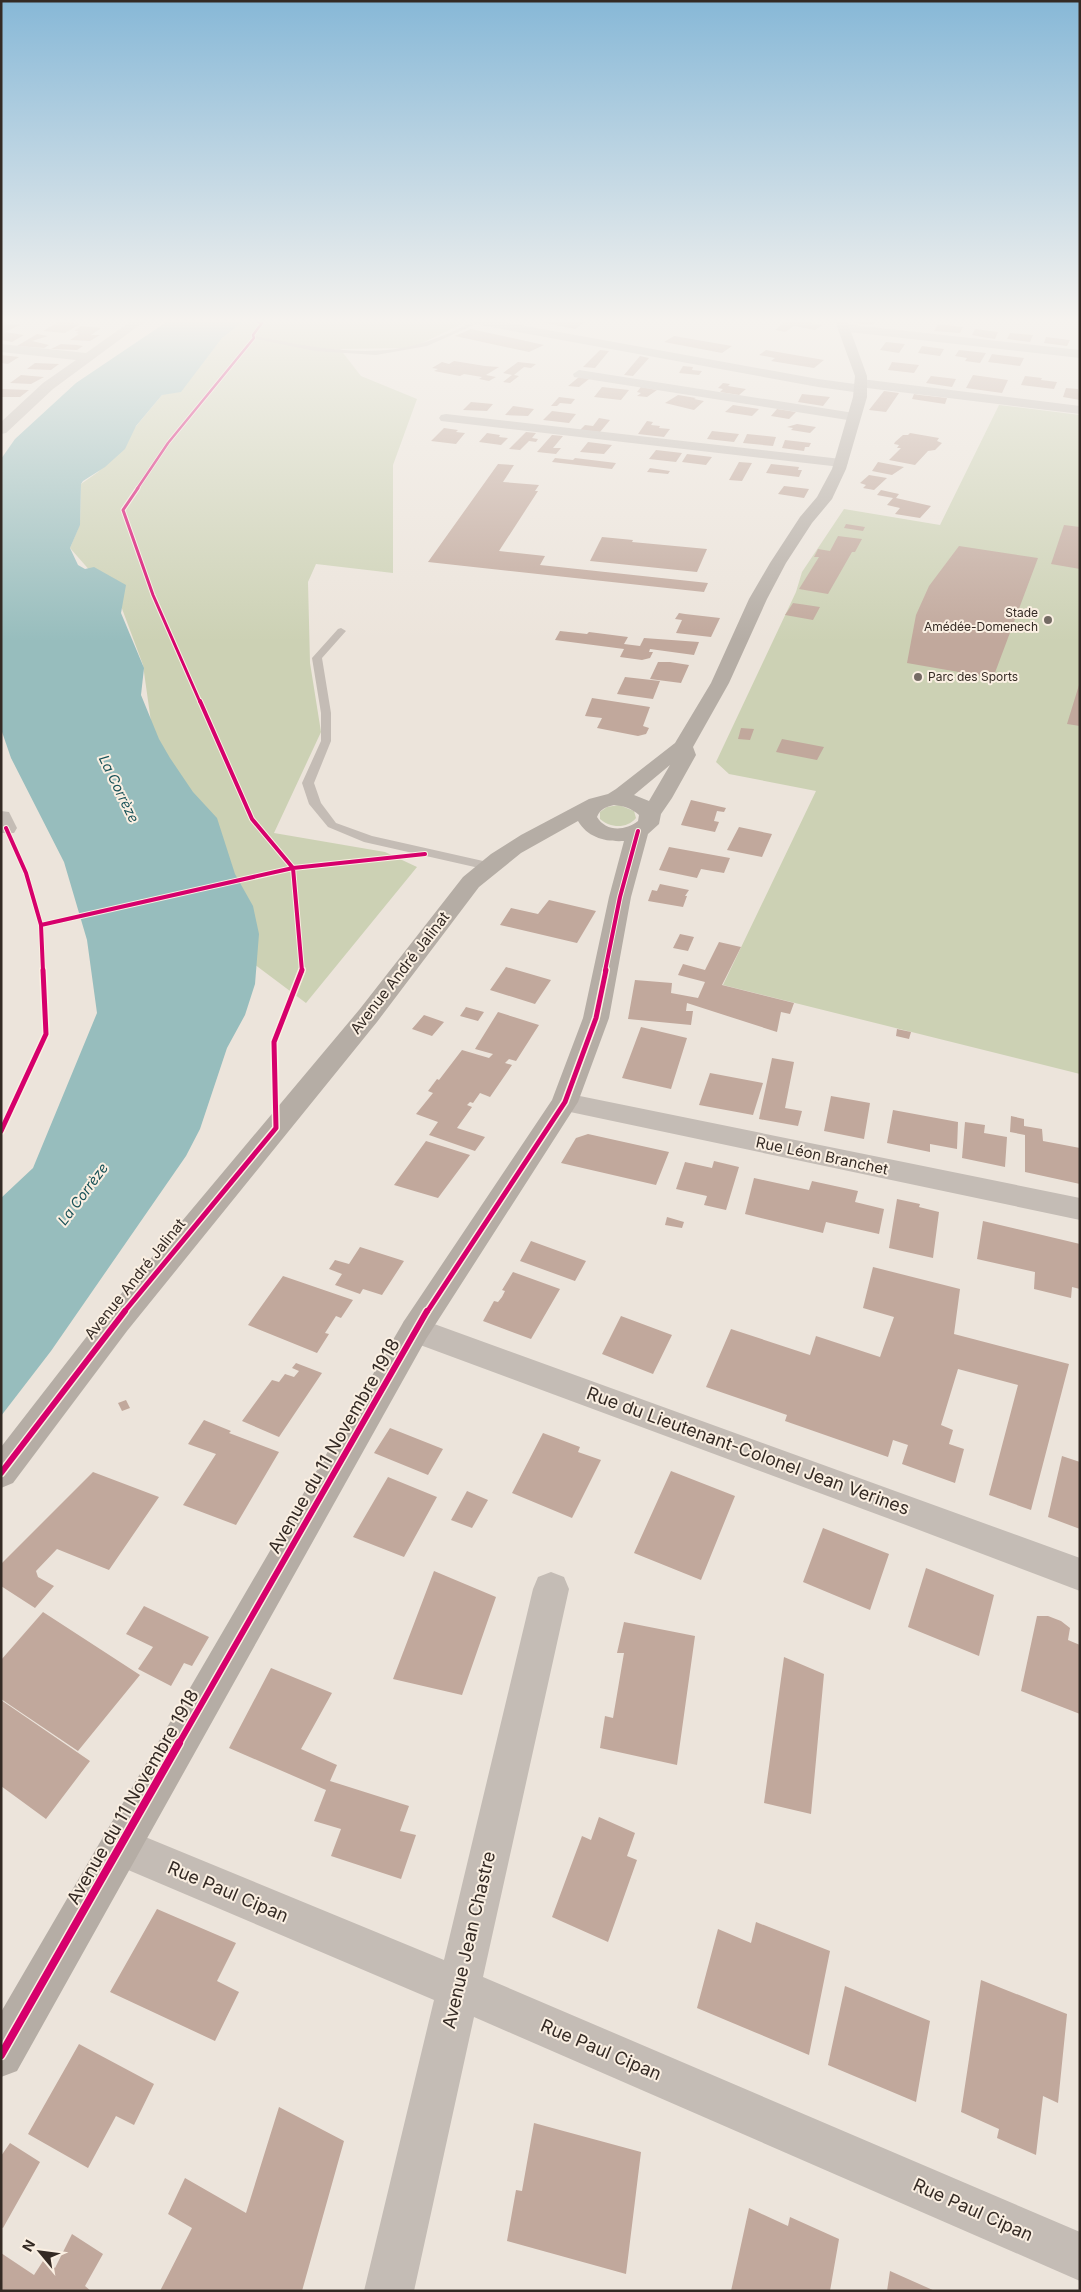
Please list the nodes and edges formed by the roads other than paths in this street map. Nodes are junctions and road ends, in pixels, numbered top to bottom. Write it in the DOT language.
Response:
graph roads {
  1 [pos="532,428"];
  2 [pos="851,428"];
  3 [pos="841,464"];
  4 [pos="341,631"];
  5 [pos="683,747"];
  6 [pos="614,799"];
  7 [pos="592,806"];
  8 [pos="644,823"];
  9 [pos="601,832"];
  10 [pos="488,866"];
  11 [pos="463,894"];
  12 [pos="565,1102"];
  13 [pos="1080,1209"];
  14 [pos="415,1330"];
  15 [pos="7,1463"];
  16 [pos="1080,1575"];
  17 [pos="551,1589"];
  18 [pos="120,1847"];
  19 [pos="458,1988"];
  20 [pos="1,2055"];
  21 [pos="1080,2257"];
  22 [pos="389,2291"];
  1 -- 3 [label="street"];
  2 -- 3 [label="street"];
  3 -- 5 [label="street"];
  4 -- 10 [label="lane"];
  5 -- 6 [label="street, Avenue André Jalinat"];
  5 -- 8 [label="street, Avenue du 11 Novembre 1918"];
  6 -- 7 [label="street, Avenue André Jalinat"];
  6 -- 8 [label="street"];
  7 -- 9 [label="street"];
  7 -- 10 [label="street, Avenue André Jalinat"];
  8 -- 9 [label="street, Avenue André Jalinat"];
  8 -- 12 [label="street, Avenue du 11 Novembre 1918"];
  9 -- 11 [label="street, Avenue André Jalinat"];
  10 -- 11 [label="street, Avenue André Jalinat"];
  11 -- 15 [label="street, Avenue André Jalinat"];
  12 -- 13 [label="street, Rue Léon Branchet"];
  12 -- 14 [label="street, Avenue du 11 Novembre 1918"];
  14 -- 16 [label="street, Rue du Lieutenant-Colonel Jean Verines"];
  14 -- 18 [label="street, Avenue du 11 Novembre 1918"];
  17 -- 19 [label="street, Avenue Jean Chastre"];
  18 -- 19 [label="street, Rue Paul Cipan"];
  18 -- 20 [label="street, Avenue du 11 Novembre 1918"];
  19 -- 21 [label="street, Rue Paul Cipan"];
  19 -- 22 [label="street, Avenue Jean Chastre"];
}
